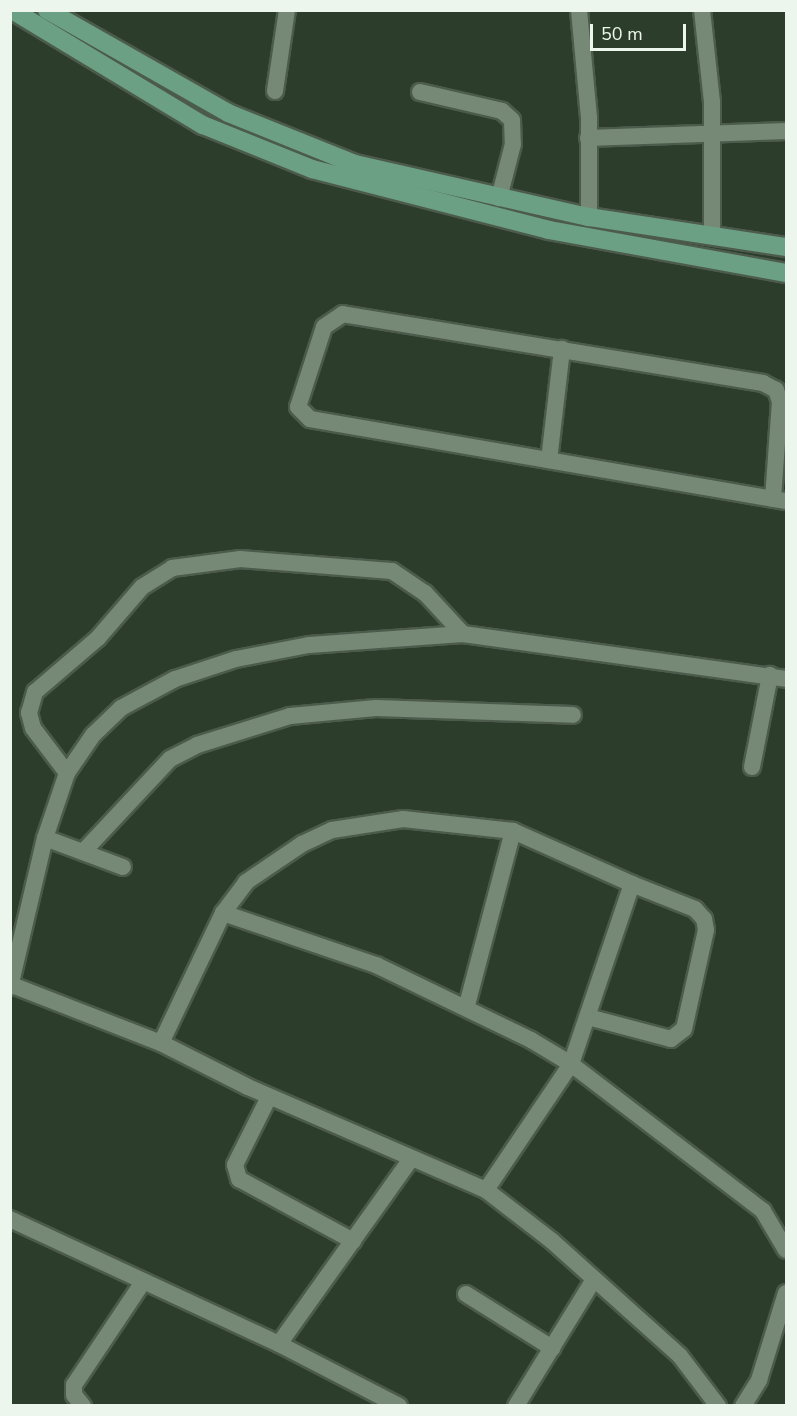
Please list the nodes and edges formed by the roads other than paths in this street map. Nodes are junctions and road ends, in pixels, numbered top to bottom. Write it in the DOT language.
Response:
graph roads {
  1 [pos="12,10"];
  2 [pos="46,10"];
  3 [pos="287,10"];
  4 [pos="579,10"];
  5 [pos="702,10"];
  6 [pos="275,91"];
  7 [pos="420,92"];
  8 [pos="786,131"];
  9 [pos="711,133"];
  10 [pos="588,138"];
  11 [pos="499,198"];
  12 [pos="589,217"];
  13 [pos="712,236"];
  14 [pos="786,248"];
  15 [pos="786,273"];
  16 [pos="562,348"];
  17 [pos="549,460"];
  18 [pos="780,500"];
  19 [pos="463,634"];
  20 [pos="770,675"];
  21 [pos="786,679"];
  22 [pos="573,715"];
  23 [pos="752,767"];
  24 [pos="67,773"];
  25 [pos="513,831"];
  26 [pos="45,838"];
  27 [pos="83,852"];
  28 [pos="123,867"];
  29 [pos="632,884"];
  30 [pos="224,913"];
  31 [pos="11,986"];
  32 [pos="467,1005"];
  33 [pos="588,1017"];
  34 [pos="161,1043"];
  35 [pos="571,1065"];
  36 [pos="270,1096"];
  37 [pos="411,1159"];
  38 [pos="486,1190"];
  39 [pos="10,1219"];
  40 [pos="353,1241"];
  41 [pos="786,1250"];
  42 [pos="594,1279"];
  43 [pos="143,1281"];
  44 [pos="786,1293"];
  45 [pos="466,1294"];
  46 [pos="279,1344"];
  47 [pos="552,1348"];
  48 [pos="83,1406"];
  49 [pos="399,1406"];
  50 [pos="516,1406"];
  51 [pos="718,1406"];
  52 [pos="743,1406"];
  1 -- 15 [label="main road"];
  2 -- 11 [label="main road"];
  3 -- 6 [label="street"];
  4 -- 10 [label="street"];
  5 -- 9 [label="street"];
  7 -- 11 [label="street"];
  8 -- 9 [label="street"];
  9 -- 10 [label="street"];
  9 -- 13 [label="street"];
  10 -- 12 [label="street"];
  11 -- 12 [label="main road"];
  12 -- 13 [label="main road"];
  13 -- 14 [label="main road"];
  16 -- 17 [label="street"];
  16 -- 17 [label="street"];
  16 -- 18 [label="street"];
  17 -- 18 [label="street"];
  19 -- 20 [label="street"];
  19 -- 24 [label="street"];
  19 -- 24 [label="street"];
  20 -- 21 [label="street"];
  20 -- 23 [label="street"];
  22 -- 27 [label="street"];
  24 -- 26 [label="street"];
  25 -- 29 [label="street"];
  25 -- 30 [label="street"];
  25 -- 32 [label="street"];
  26 -- 27 [label="street"];
  26 -- 31 [label="street"];
  27 -- 28 [label="street"];
  29 -- 33 [label="street"];
  29 -- 33 [label="street"];
  30 -- 32 [label="street"];
  30 -- 34 [label="street"];
  31 -- 34 [label="street"];
  32 -- 35 [label="street"];
  33 -- 35 [label="street"];
  34 -- 36 [label="street"];
  35 -- 38 [label="street"];
  35 -- 41 [label="street"];
  36 -- 37 [label="street"];
  36 -- 40 [label="street"];
  37 -- 38 [label="street"];
  37 -- 40 [label="street"];
  38 -- 42 [label="street"];
  39 -- 43 [label="street"];
  40 -- 46 [label="street"];
  42 -- 47 [label="street"];
  42 -- 51 [label="street"];
  43 -- 46 [label="street"];
  43 -- 48 [label="street"];
  44 -- 52 [label="street"];
  45 -- 47 [label="street"];
  46 -- 49 [label="street"];
  47 -- 50 [label="street"];
}
